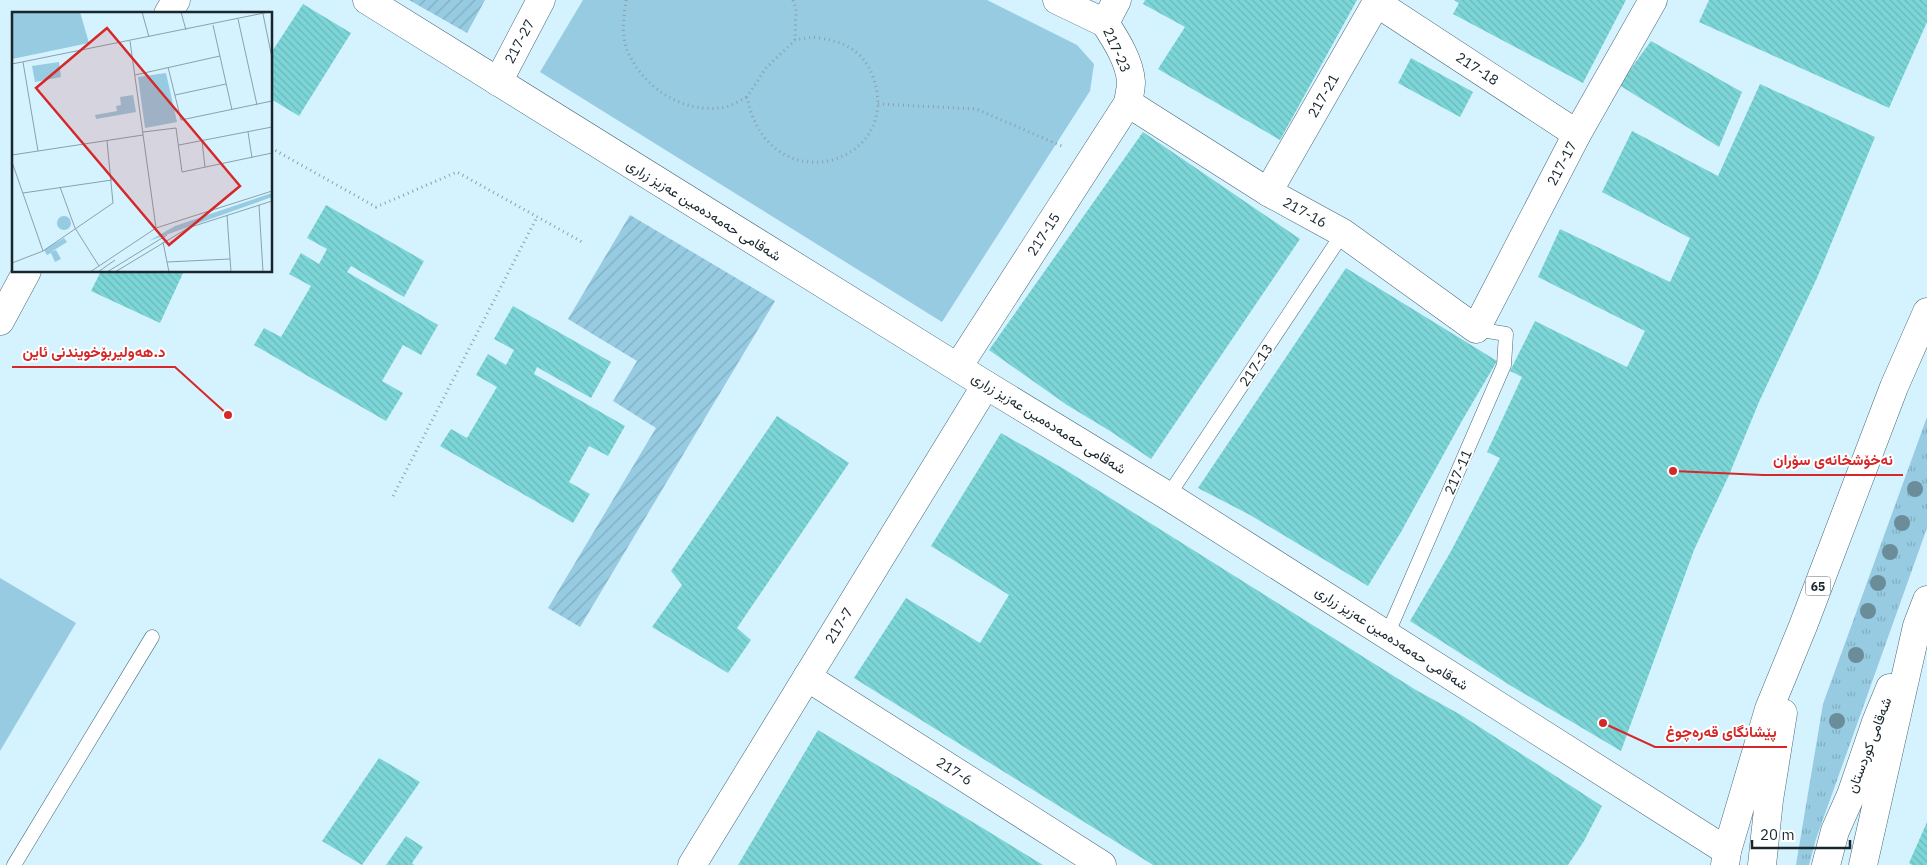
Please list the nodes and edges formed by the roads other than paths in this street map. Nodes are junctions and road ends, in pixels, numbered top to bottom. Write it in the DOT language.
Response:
graph roads {
  1 [pos="176,0"];
  2 [pos="367,0"];
  3 [pos="541,0"];
  4 [pos="1057,0"];
  5 [pos="1653,0"];
  6 [pos="1378,1"];
  7 [pos="169,12"];
  8 [pos="1111,12"];
  9 [pos="498,82"];
  10 [pos="1128,103"];
  11 [pos="1577,134"];
  12 [pos="1268,192"];
  13 [pos="1343,233"];
  14 [pos="26,272"];
  15 [pos="1927,312"];
  16 [pos="0,321"];
  17 [pos="1476,329"];
  18 [pos="958,367"];
  19 [pos="986,385"];
  20 [pos="1168,496"];
  21 [pos="1927,600"];
  22 [pos="1803,626"];
  23 [pos="1917,626"];
  24 [pos="1387,635"];
  25 [pos="152,637"];
  26 [pos="807,678"];
  27 [pos="1726,858"];
  28 [pos="14,865"];
  29 [pos="692,865"];
  30 [pos="1102,865"];
  31 [pos="1762,865"];
  32 [pos="1826,865"];
  33 [pos="1863,865"];
  1 -- 7 [label="main road"];
  2 -- 9 [label="main road, شەقامی حەمەدەمین عەزیز زراری"];
  3 -- 9 [label="main road, 217-27"];
  4 -- 8 [label="main road"];
  5 -- 11 [label="main road, 217-17"];
  6 -- 11 [label="main road, 217-18"];
  6 -- 12 [label="main road, 217-21"];
  8 -- 10 [label="main road, 217-23"];
  9 -- 18 [label="main road, شەقامی حەمەدەمین عەزیز زراری"];
  10 -- 12 [label="main road, 217-16"];
  10 -- 18 [label="main road, 217-15"];
  11 -- 17 [label="main road, 217-17"];
  12 -- 13 [label="main road, 217-16"];
  13 -- 17 [label="main road, 217-16"];
  13 -- 20 [label="lane, 217-13"];
  14 -- 16 [label="main road"];
  15 -- 22 [label="main road, 65"];
  17 -- 24 [label="lane, 217-11"];
  18 -- 19 [label="main road, شەقامی حەمەدەمین عەزیز زراری"];
  19 -- 20 [label="main road, شەقامی حەمەدەمین عەزیز زراری"];
  19 -- 26 [label="main road, 217-7"];
  20 -- 24 [label="main road, شەقامی حەمەدەمین عەزیز زراری"];
  21 -- 23 [label="main road, شەقامی کوردستان"];
  22 -- 27 [label="main road, 65"];
  22 -- 31 [label="main road, 65"];
  23 -- 32 [label="main road, شەقامی کوردستان"];
  23 -- 33 [label="main road, شەقامی کوردستان"];
  24 -- 27 [label="main road, شەقامی حەمەدەمین عەزیز زراری"];
  25 -- 28 [label="lane"];
  26 -- 29 [label="main road, 217-7"];
  26 -- 30 [label="main road, 217-6"];
}
